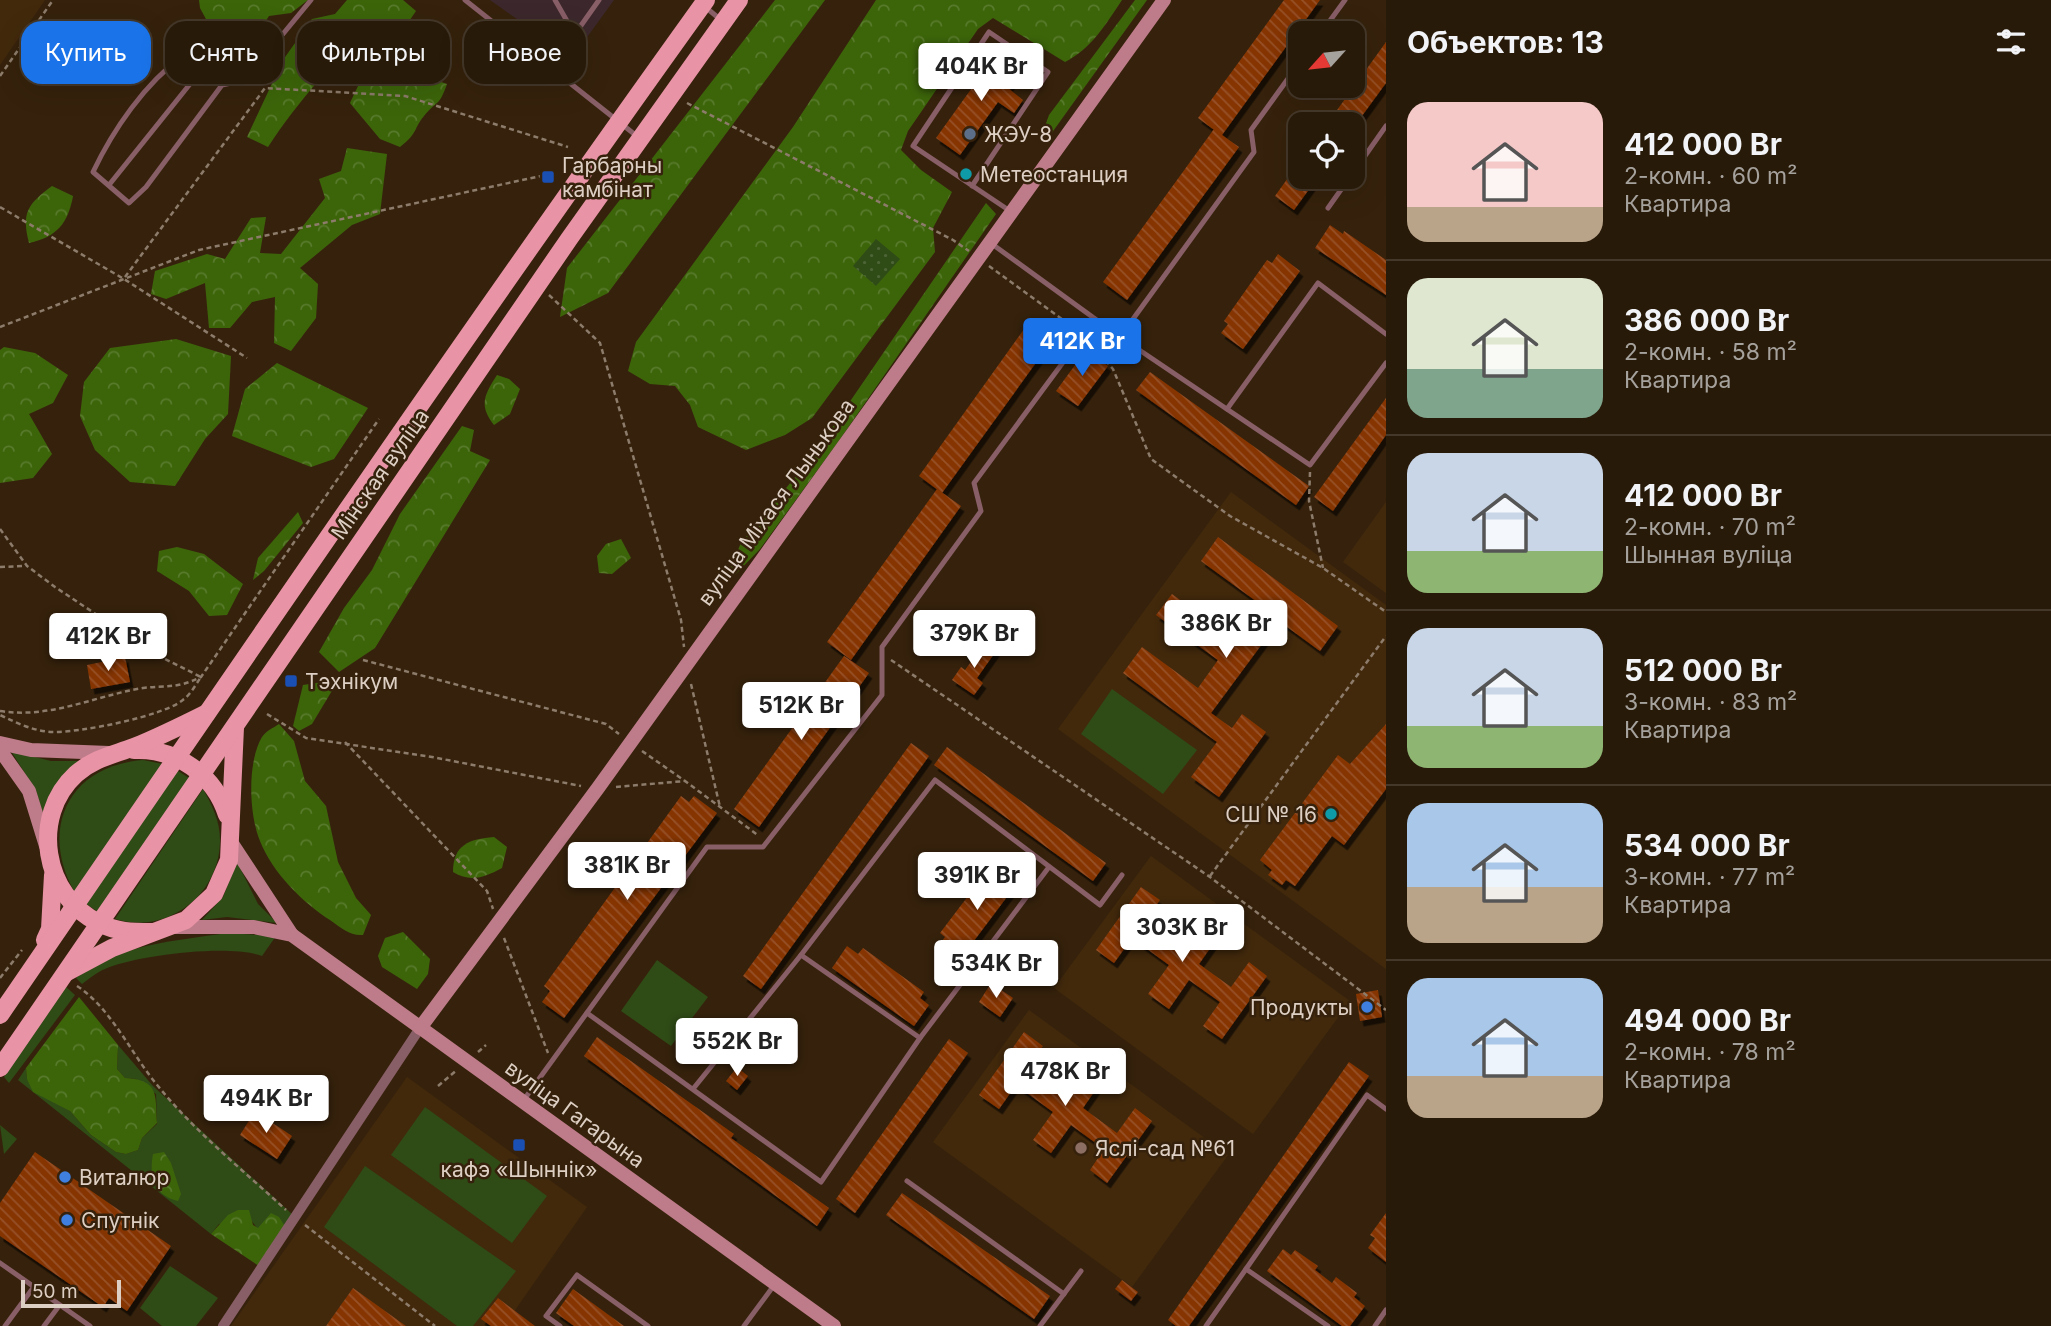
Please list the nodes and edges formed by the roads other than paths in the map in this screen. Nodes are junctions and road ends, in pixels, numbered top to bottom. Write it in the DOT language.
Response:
graph roads {
  1 [pos="311,0"];
  2 [pos="465,0"];
  3 [pos="555,0"];
  4 [pos="599,0"];
  5 [pos="740,0"];
  6 [pos="1164,0"];
  7 [pos="1345,0"];
  8 [pos="702,2"];
  9 [pos="492,21"];
  10 [pos="567,21"];
  11 [pos="585,21"];
  12 [pos="1330,21"];
  13 [pos="724,22"];
  14 [pos="165,69"];
  15 [pos="1288,79"];
  16 [pos="190,84"];
  17 [pos="572,84"];
  18 [pos="222,85"];
  19 [pos="618,120"];
  20 [pos="1386,126"];
  21 [pos="640,138"];
  22 [pos="1365,155"];
  23 [pos="109,185"];
  24 [pos="972,186"];
  25 [pos="1341,189"];
  26 [pos="1328,208"];
  27 [pos="1010,211"];
  28 [pos="988,242"];
  29 [pos="1095,319"];
  30 [pos="1386,334"];
  31 [pos="1120,337"];
  32 [pos="1386,362"];
  33 [pos="1227,410"];
  34 [pos="210,711"];
  35 [pos="235,724"];
  36 [pos="0,743"];
  37 [pos="0,750"];
  38 [pos="119,752"];
  39 [pos="178,758"];
  40 [pos="201,774"];
  41 [pos="229,822"];
  42 [pos="231,842"];
  43 [pos="48,851"];
  44 [pos="1049,867"];
  45 [pos="53,871"];
  46 [pos="1122,875"];
  47 [pos="75,906"];
  48 [pos="98,923"];
  49 [pos="160,930"];
  50 [pos="292,935"];
  51 [pos="801,955"];
  52 [pos="37,960"];
  53 [pos="68,980"];
  54 [pos="587,1013"];
  55 [pos="0,1015"];
  56 [pos="421,1028"];
  57 [pos="920,1038"];
  58 [pos="0,1068"];
  59 [pos="693,1089"];
  60 [pos="523,1102"];
  61 [pos="1386,1110"];
  62 [pos="907,1181"];
  63 [pos="3,1265"];
  64 [pos="1246,1269"];
  65 [pos="1081,1271"];
  66 [pos="0,1276"];
  67 [pos="775,1284"];
  68 [pos="33,1288"];
  69 [pos="1064,1294"];
  70 [pos="59,1306"];
  71 [pos="1386,1310"];
  72 [pos="86,1325"];
  73 [pos="5,1326"];
  74 [pos="44,1326"];
  75 [pos="223,1326"];
  76 [pos="560,1326"];
  77 [pos="648,1326"];
  78 [pos="744,1326"];
  79 [pos="834,1326"];
  80 [pos="1040,1326"];
  81 [pos="1206,1326"];
  82 [pos="1328,1326"];
  83 [pos="1374,1326"];
  1 -- 18 [label="lane"];
  2 -- 9 [label="lane"];
  3 -- 10 [label="lane"];
  4 -- 11 [label="lane"];
  5 -- 13 [label="main road, Мінская вуліца"];
  6 -- 27 [label="street, вуліца Міхася Лынькова"];
  7 -- 12 [label="lane"];
  8 -- 13 [label="lane"];
  8 -- 19 [label="main road, Мінская вуліца"];
  13 -- 21 [label="main road, Мінская вуліца"];
  14 -- 23 [label="lane"];
  15 -- 31 [label="lane"];
  16 -- 23 [label="lane"];
  17 -- 19 [label="lane"];
  18 -- 23 [label="lane"];
  19 -- 21 [label="lane"];
  19 -- 34 [label="main road, Мінская вуліца"];
  20 -- 22 [label="lane"];
  21 -- 35 [label="main road, Мінская вуліца"];
  24 -- 24 [label="lane"];
  24 -- 27 [label="lane"];
  25 -- 26 [label="lane"];
  27 -- 28 [label="street, вуліца Міхася Лынькова"];
  28 -- 29 [label="lane"];
  28 -- 56 [label="street, вуліца Міхася Лынькова"];
  29 -- 31 [label="lane"];
  29 -- 54 [label="lane"];
  30 -- 33 [label="lane"];
  31 -- 33 [label="lane"];
  32 -- 33 [label="lane"];
  34 -- 38 [label="main road"];
  34 -- 39 [label="main road, Мінская вуліца"];
  35 -- 40 [label="main road, Мінская вуліца"];
  35 -- 41 [label="main road"];
  36 -- 38 [label="street"];
  37 -- 43 [label="street"];
  38 -- 39 [label="main road"];
  38 -- 43 [label="main road"];
  39 -- 40 [label="main road"];
  39 -- 47 [label="main road, Мінская вуліца"];
  40 -- 41 [label="main road"];
  40 -- 48 [label="main road, Мінская вуліца"];
  41 -- 42 [label="main road"];
  42 -- 49 [label="main road"];
  42 -- 50 [label="street, вуліца Гагарына"];
  43 -- 45 [label="main road"];
  44 -- 46 [label="lane"];
  44 -- 51 [label="lane"];
  44 -- 57 [label="lane"];
  45 -- 47 [label="main road"];
  45 -- 52 [label="main road"];
  47 -- 48 [label="main road"];
  47 -- 52 [label="main road, Мінская вуліца"];
  48 -- 49 [label="main road"];
  48 -- 53 [label="main road, Мінская вуліца"];
  49 -- 50 [label="street, вуліца Гагарына"];
  49 -- 53 [label="main road"];
  50 -- 56 [label="street, вуліца Гагарына"];
  51 -- 57 [label="lane"];
  51 -- 59 [label="lane"];
  52 -- 55 [label="main road"];
  53 -- 58 [label="main road, Мінская вуліца"];
  54 -- 59 [label="lane"];
  54 -- 60 [label="lane"];
  56 -- 60 [label="street, вуліца Гагарына"];
  56 -- 75 [label="street"];
  57 -- 59 [label="lane"];
  60 -- 67 [label="street, вуліца Гагарына"];
  61 -- 64 [label="lane"];
  62 -- 69 [label="lane"];
  63 -- 66 [label="lane"];
  63 -- 68 [label="lane"];
  64 -- 81 [label="lane"];
  64 -- 82 [label="lane"];
  65 -- 69 [label="lane"];
  67 -- 78 [label="lane"];
  67 -- 79 [label="street, вуліца Гагарына"];
  68 -- 70 [label="lane"];
  68 -- 73 [label="lane"];
  69 -- 80 [label="lane"];
  70 -- 72 [label="lane"];
  70 -- 74 [label="lane"];
  71 -- 83 [label="lane"];
  76 -- 77 [label="lane"];
}
